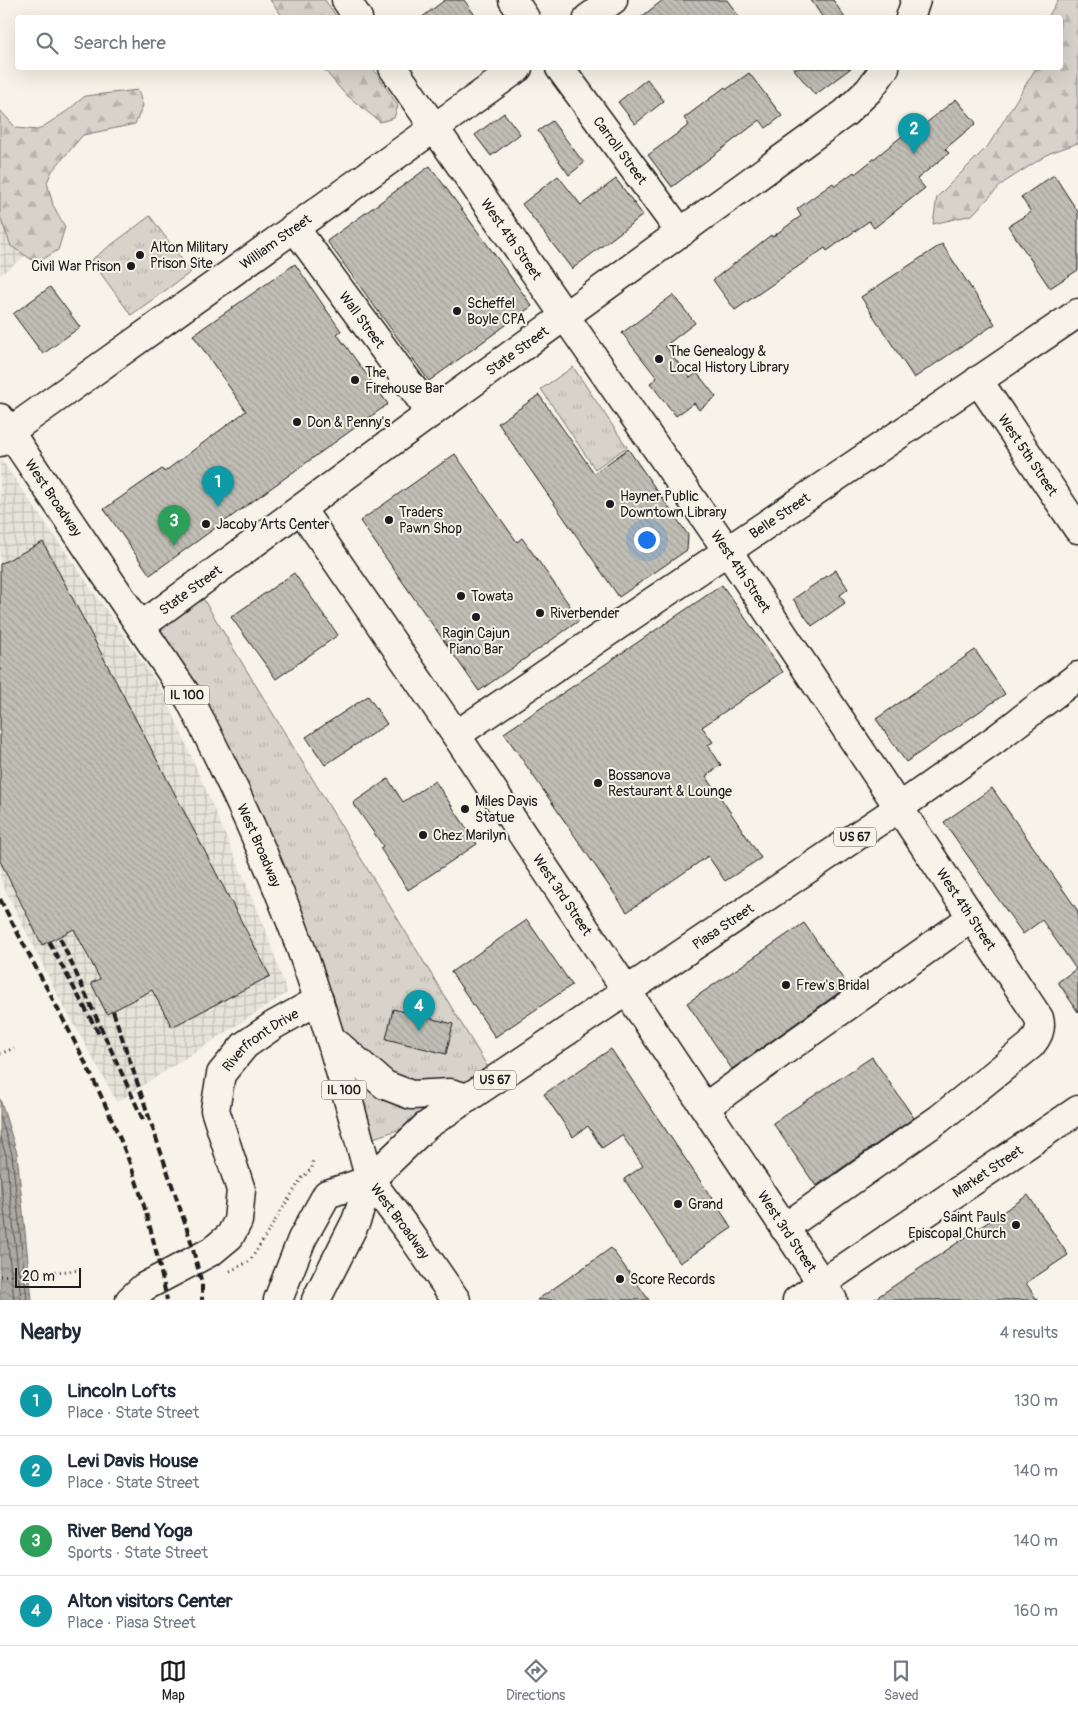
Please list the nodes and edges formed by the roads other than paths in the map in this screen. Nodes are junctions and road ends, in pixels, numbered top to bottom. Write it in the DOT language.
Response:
graph roads {
  1 [pos="346,0"];
  2 [pos="513,0"];
  3 [pos="613,0"];
  4 [pos="916,0"];
  5 [pos="356,15"];
  6 [pos="523,15"];
  7 [pos="592,15"];
  8 [pos="911,15"];
  9 [pos="394,70"];
  10 [pos="515,70"];
  11 [pos="561,70"];
  12 [pos="884,70"];
  13 [pos="435,126"];
  14 [pos="294,227"];
  15 [pos="681,233"];
  16 [pos="1078,313"];
  17 [pos="566,315"];
  18 [pos="978,380"];
  19 [pos="431,413"];
  20 [pos="3,431"];
  21 [pos="301,509"];
  22 [pos="1078,529"];
  23 [pos="726,550"];
  24 [pos="141,626"];
  25 [pos="1078,676"];
  26 [pos="456,735"];
  27 [pos="897,809"];
  28 [pos="971,918"];
  29 [pos="627,990"];
  30 [pos="319,1000"];
  31 [pos="330,1038"];
  32 [pos="468,1098"];
  33 [pos="705,1107"];
  34 [pos="1078,1110"];
  35 [pos="370,1180"];
  36 [pos="784,1228"];
  37 [pos="827,1292"];
  38 [pos="130,1300"];
  39 [pos="278,1300"];
  40 [pos="316,1300"];
  41 [pos="456,1300"];
  42 [pos="797,1300"];
  1 -- 5 [label="main road"];
  2 -- 6 [label="main road"];
  3 -- 7 [label="main road"];
  4 -- 8 [label="main road"];
  9 -- 13 [label="main road, West 4th Street"];
  10 -- 13 [label="main road, William Street"];
  11 -- 15 [label="main road, Carroll Street"];
  12 -- 15 [label="main road, State Street"];
  13 -- 14 [label="main road, William Street"];
  13 -- 17 [label="main road, West 4th Street"];
  14 -- 19 [label="main road, Wall Street"];
  14 -- 20 [label="main road, William Street"];
  15 -- 17 [label="main road, State Street"];
  16 -- 18 [label="main road, Belle Street"];
  17 -- 19 [label="main road, State Street"];
  17 -- 23 [label="main road, West 4th Street"];
  18 -- 22 [label="main road, West 5th Street"];
  18 -- 23 [label="main road, Belle Street"];
  19 -- 21 [label="main road, State Street"];
  20 -- 24 [label="main road, West Broadway / IL 100"];
  21 -- 24 [label="main road, State Street"];
  21 -- 26 [label="main road, West 3rd Street"];
  23 -- 26 [label="main road, Belle Street"];
  23 -- 27 [label="main road, West 4th Street"];
  24 -- 30 [label="main road, West Broadway / IL 100"];
  25 -- 27 [label="main road, Piasa Street / US 67"];
  26 -- 29 [label="main road, West 3rd Street"];
  27 -- 28 [label="main road, West 4th Street"];
  27 -- 29 [label="main road, Piasa Street / US 67"];
  28 -- 33 [label="main road"];
  28 -- 36 [label="main road, West 4th Street"];
  29 -- 32 [label="main road, Piasa Street / US 67"];
  29 -- 33 [label="main road, West 3rd Street"];
  30 -- 31 [label="main road, West Broadway / IL 100"];
  30 -- 38 [label="main road, Riverfront Drive"];
  31 -- 32 [label="main road"];
  31 -- 35 [label="main road, West Broadway / IL 100"];
  32 -- 35 [label="main road, Piasa Street / US 67"];
  33 -- 36 [label="main road, West 3rd Street"];
  34 -- 37 [label="main road, Market Street"];
  35 -- 39 [label="main road, US 67"];
  35 -- 40 [label="main road, US 67"];
  35 -- 41 [label="main road, West Broadway"];
  36 -- 37 [label="main road, West 3rd Street"];
  37 -- 42 [label="main road, Market Street"];
}
